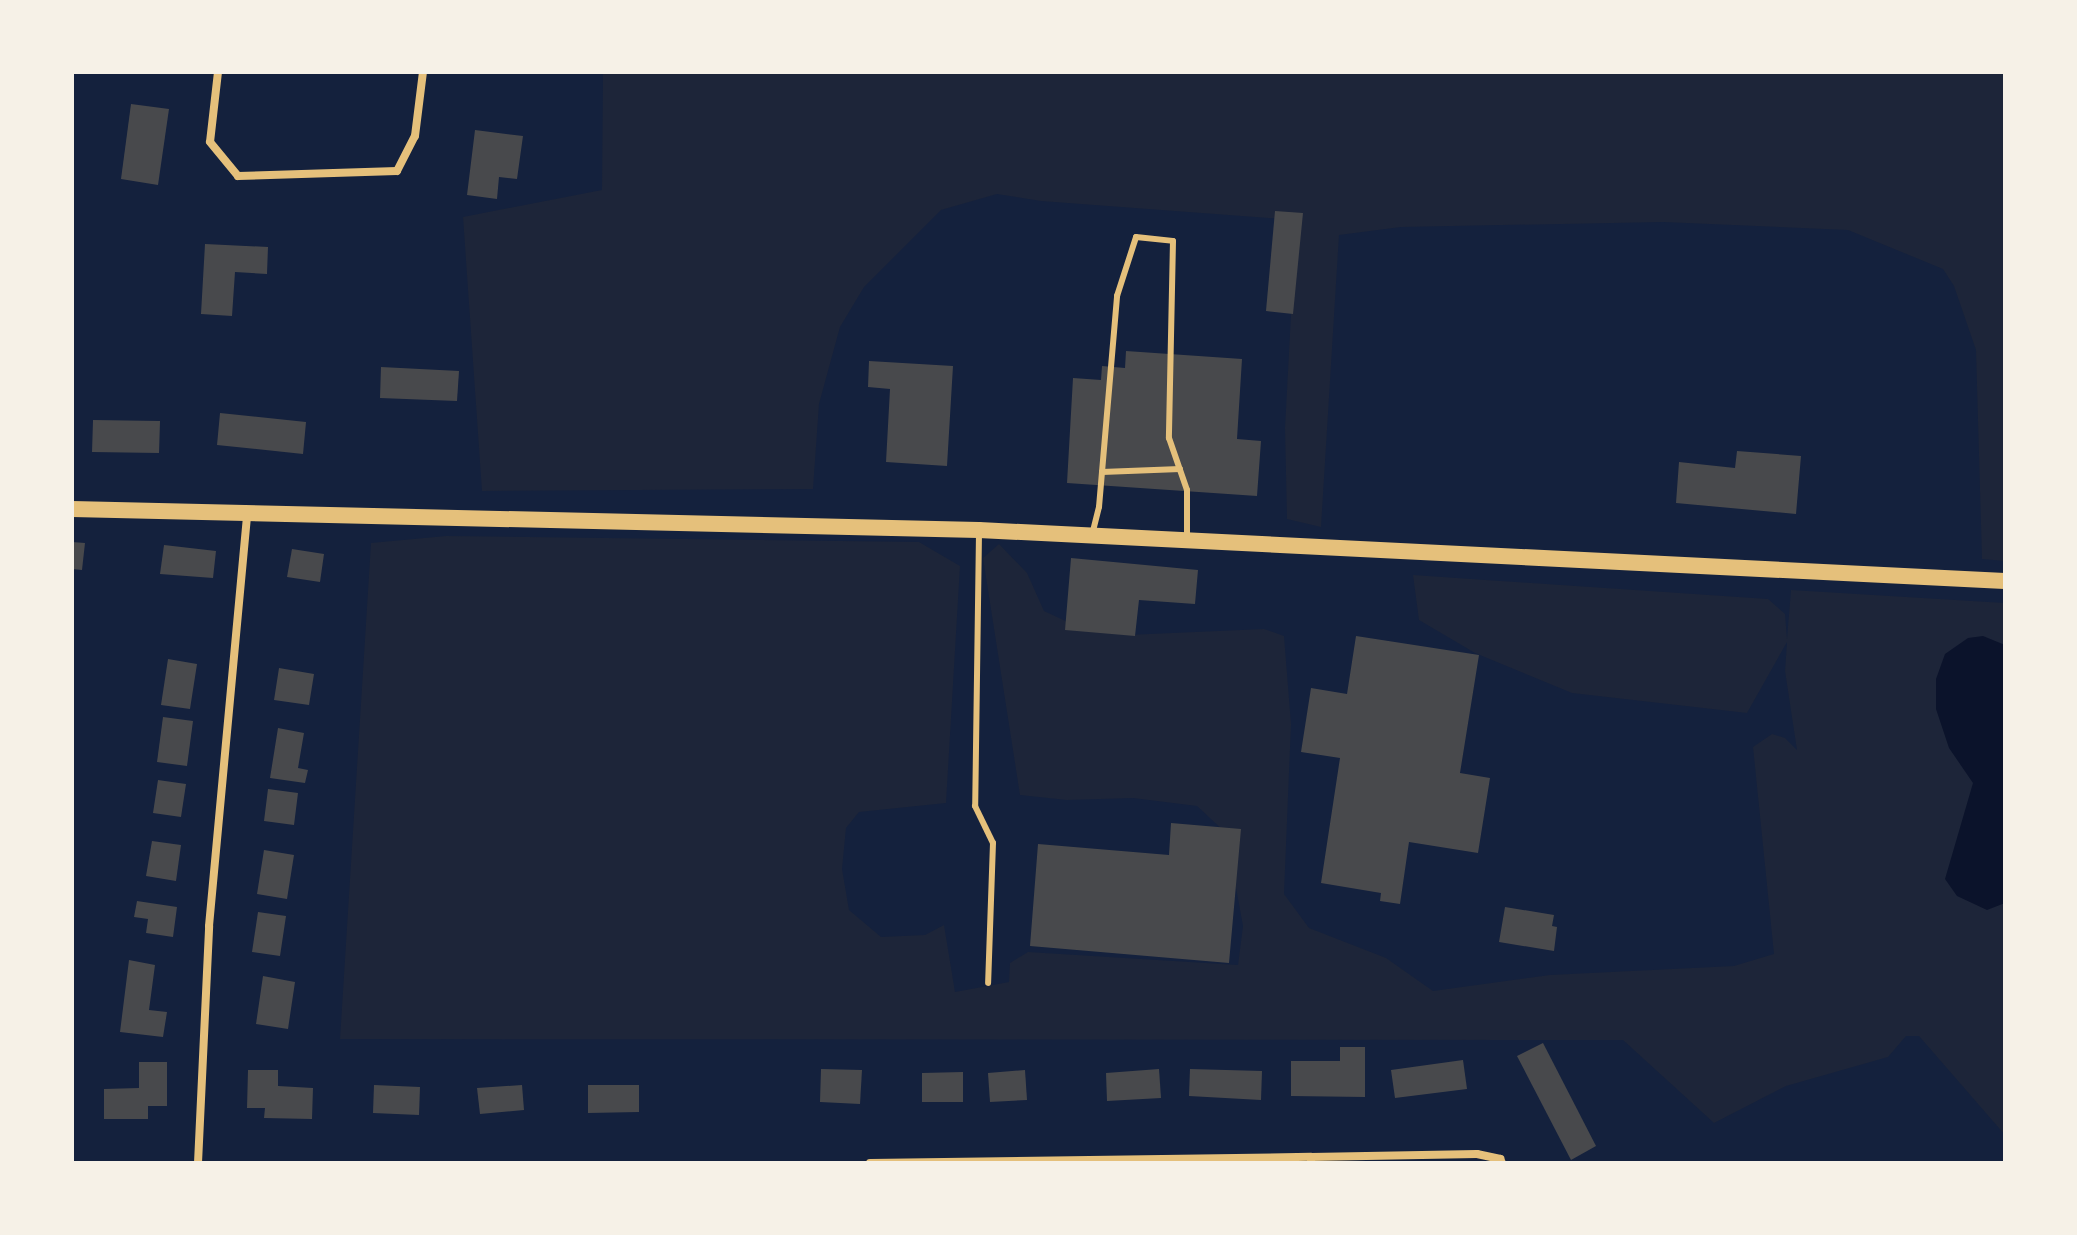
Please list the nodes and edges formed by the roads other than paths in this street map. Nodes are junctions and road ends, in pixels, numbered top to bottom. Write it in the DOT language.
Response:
graph roads {
  1 [pos="218,72"];
  2 [pos="423,72"];
  3 [pos="1180,469"];
  4 [pos="1102,472"];
  5 [pos="72,509"];
  6 [pos="248,511"];
  7 [pos="979,530"];
  8 [pos="1092,535"];
  9 [pos="1187,540"];
  10 [pos="2005,581"];
  11 [pos="988,983"];
  12 [pos="1311,1160"];
  13 [pos="1041,1162"];
  14 [pos="198,1163"];
  15 [pos="870,1163"];
  16 [pos="1502,1163"];
  1 -- 2 [label="street"];
  3 -- 4 [label="lane"];
  3 -- 4 [label="lane"];
  3 -- 9 [label="lane"];
  4 -- 8 [label="lane"];
  5 -- 6 [label="main road"];
  6 -- 7 [label="main road"];
  6 -- 14 [label="street"];
  7 -- 8 [label="main road"];
  7 -- 11 [label="lane"];
  8 -- 9 [label="main road"];
  9 -- 10 [label="main road"];
  12 -- 13 [label="street"];
  12 -- 16 [label="street"];
  13 -- 15 [label="street"];
}
